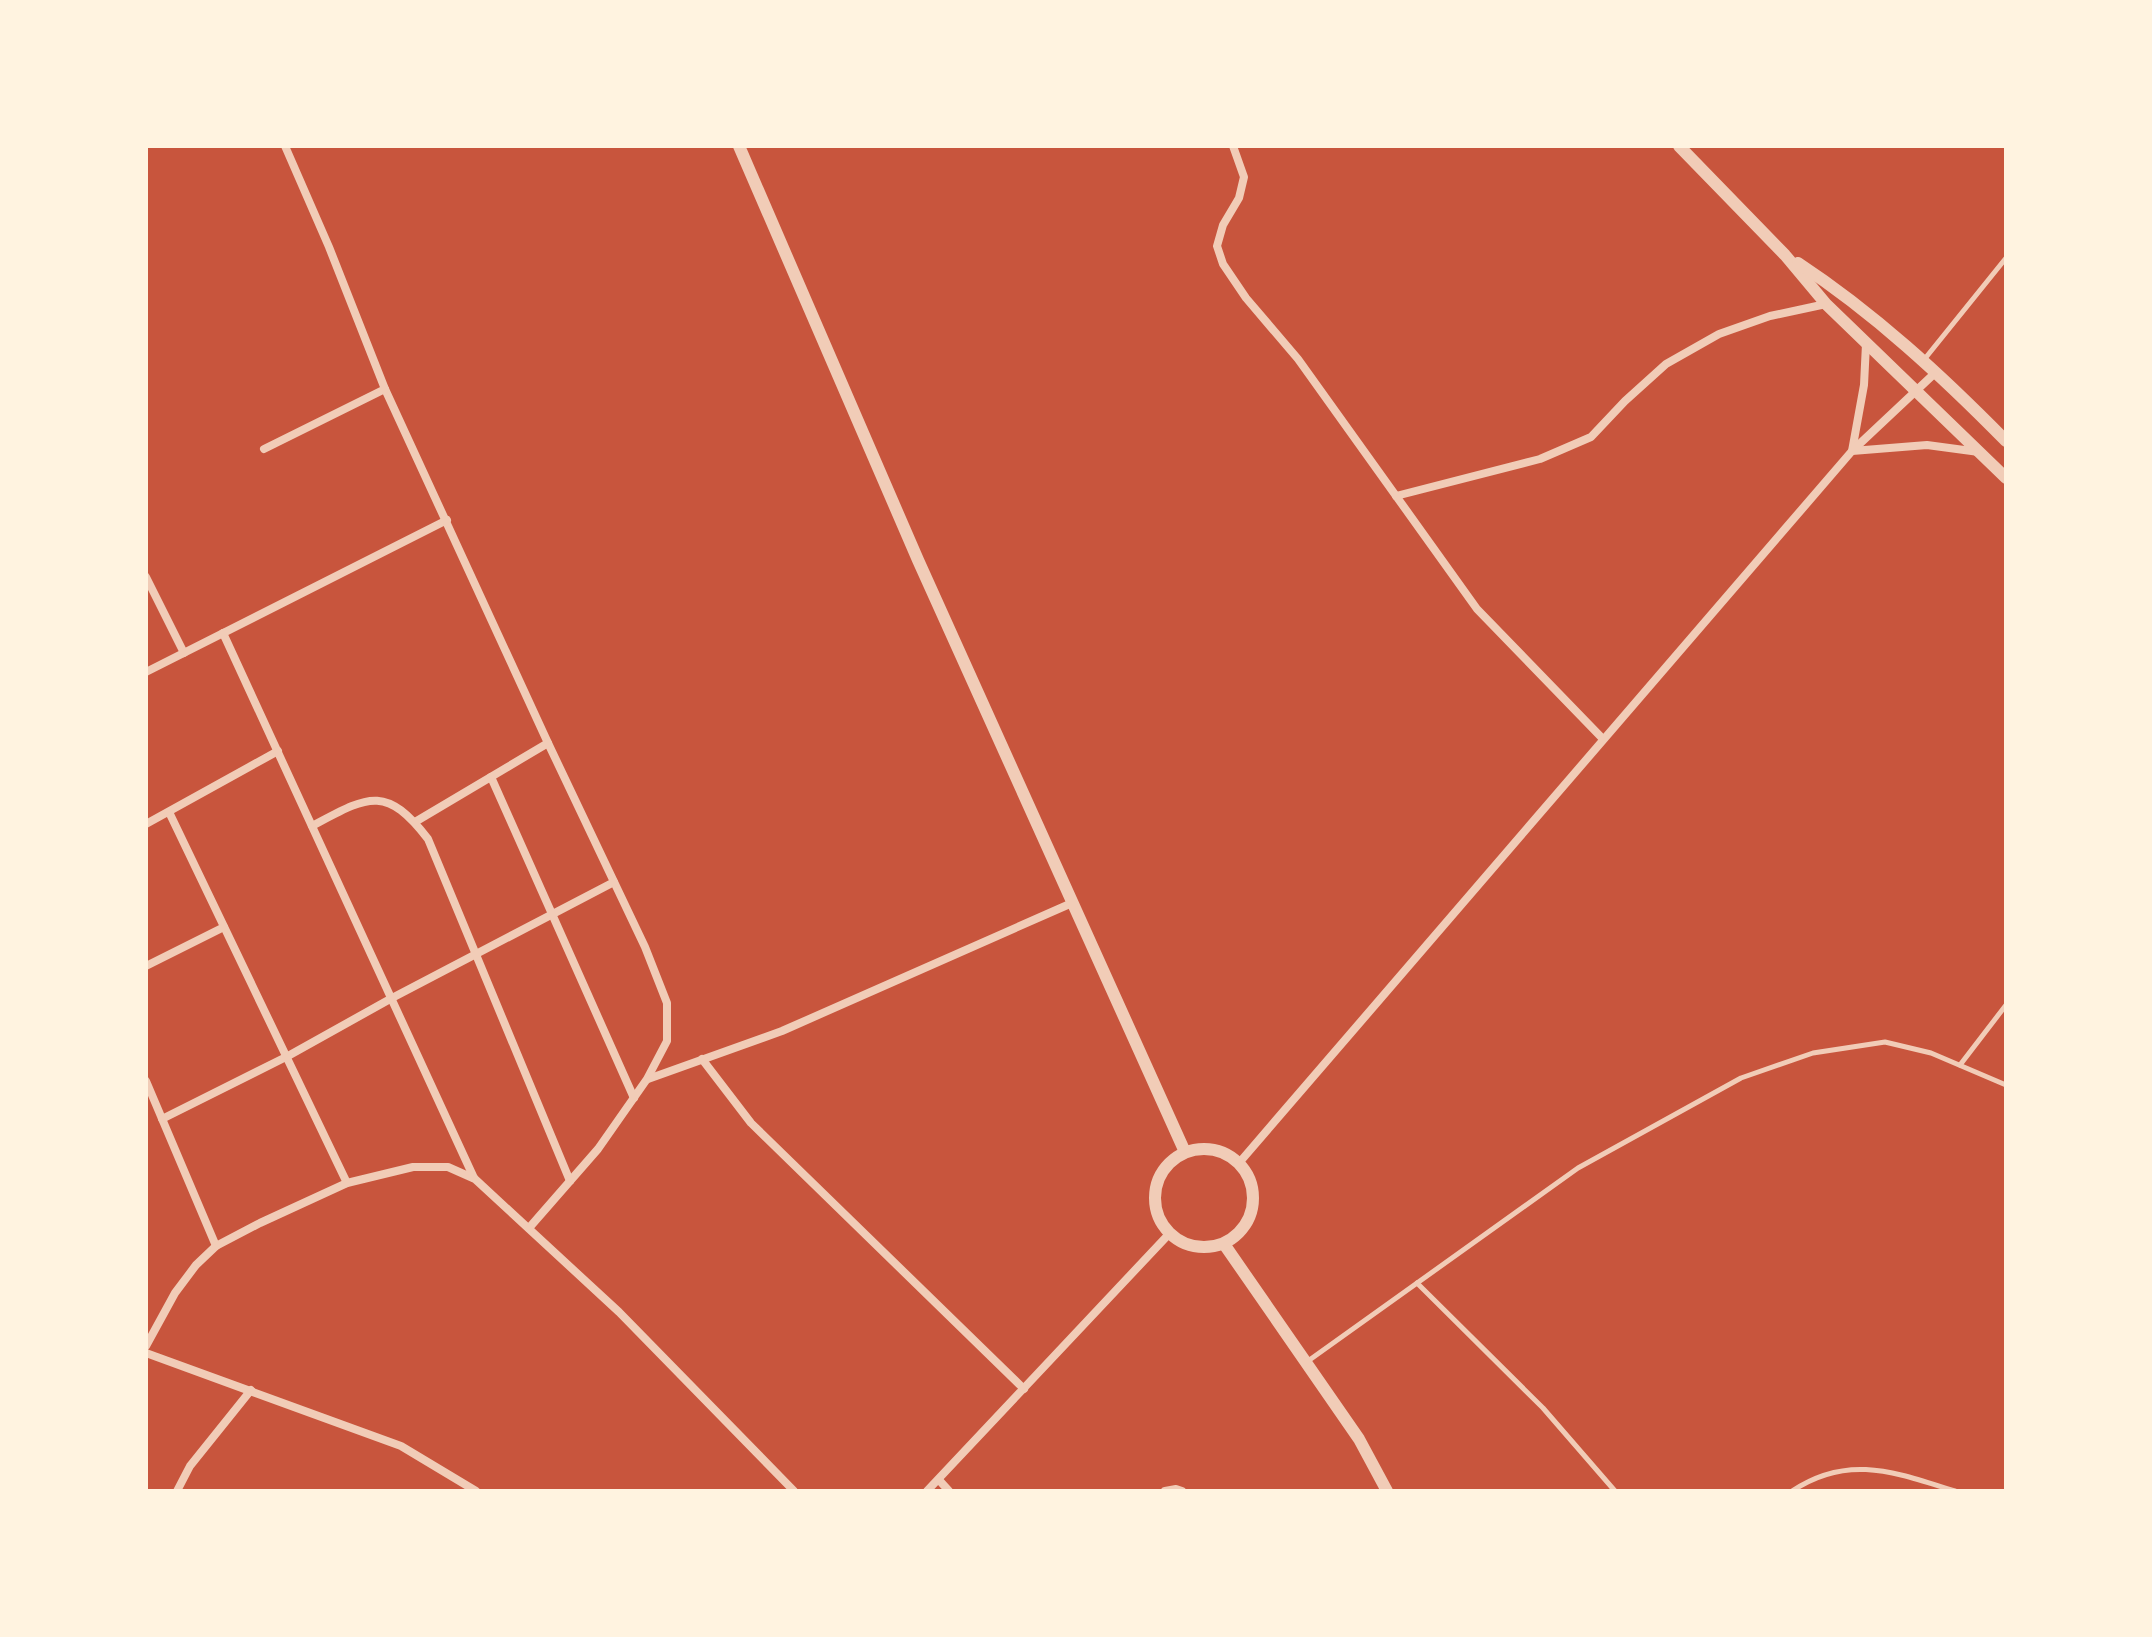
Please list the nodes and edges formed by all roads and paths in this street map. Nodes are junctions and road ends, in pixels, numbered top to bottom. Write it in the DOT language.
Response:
graph roads {
  1 [pos="285,146"];
  2 [pos="739,146"];
  3 [pos="1233,146"];
  4 [pos="1679,146"];
  5 [pos="1785,255"];
  6 [pos="2006,258"];
  7 [pos="1826,304"];
  8 [pos="1866,344"];
  9 [pos="1923,362"];
  10 [pos="1935,373"];
  11 [pos="385,389"];
  12 [pos="1915,392"];
  13 [pos="2006,441"];
  14 [pos="264,449"];
  15 [pos="1852,451"];
  16 [pos="1981,452"];
  17 [pos="2006,478"];
  18 [pos="1396,496"];
  19 [pos="447,520"];
  20 [pos="146,577"];
  21 [pos="223,633"];
  22 [pos="184,653"];
  23 [pos="146,672"];
  24 [pos="1603,739"];
  25 [pos="548,743"];
  26 [pos="278,751"];
  27 [pos="491,777"];
  28 [pos="169,812"];
  29 [pos="415,822"];
  30 [pos="146,824"];
  31 [pos="312,826"];
  32 [pos="614,882"];
  33 [pos="1072,903"];
  34 [pos="552,913"];
  35 [pos="224,927"];
  36 [pos="475,956"];
  37 [pos="146,966"];
  38 [pos="392,998"];
  39 [pos="2006,1005"];
  40 [pos="288,1056"];
  41 [pos="702,1059"];
  42 [pos="1960,1065"];
  43 [pos="647,1079"];
  44 [pos="146,1081"];
  45 [pos="2006,1085"];
  46 [pos="634,1098"];
  47 [pos="162,1119"];
  48 [pos="1185,1152"];
  49 [pos="1239,1163"];
  50 [pos="475,1179"];
  51 [pos="570,1181"];
  52 [pos="347,1183"];
  53 [pos="529,1228"];
  54 [pos="1169,1234"];
  55 [pos="1224,1244"];
  56 [pos="216,1246"];
  57 [pos="1417,1283"];
  58 [pos="146,1346"];
  59 [pos="146,1353"];
  60 [pos="1307,1362"];
  61 [pos="1024,1389"];
  62 [pos="251,1390"];
  63 [pos="939,1480"];
  64 [pos="177,1491"];
  65 [pos="476,1491"];
  66 [pos="794,1491"];
  67 [pos="927,1491"];
  68 [pos="949,1491"];
  69 [pos="1165,1491"];
  70 [pos="1182,1491"];
  71 [pos="1387,1491"];
  72 [pos="1615,1491"];
  73 [pos="1792,1491"];
  74 [pos="1955,1491"];
  1 -- 11 [label="street"];
  2 -- 33 [label="street"];
  3 -- 18 [label="street"];
  4 -- 5 [label="street"];
  5 -- 7 [label="street"];
  5 -- 9 [label="street"];
  6 -- 9 [label="lane"];
  7 -- 8 [label="street"];
  7 -- 18 [label="street"];
  8 -- 12 [label="street"];
  8 -- 15 [label="street"];
  9 -- 10 [label="street"];
  10 -- 12 [label="street"];
  10 -- 13 [label="street"];
  11 -- 14 [label="street"];
  11 -- 19 [label="street"];
  12 -- 15 [label="street"];
  12 -- 16 [label="street"];
  15 -- 16 [label="street"];
  15 -- 24 [label="street"];
  16 -- 17 [label="street"];
  18 -- 24 [label="street"];
  19 -- 21 [label="street"];
  19 -- 25 [label="street"];
  20 -- 22 [label="street"];
  21 -- 22 [label="street"];
  21 -- 26 [label="street"];
  22 -- 23 [label="street"];
  24 -- 49 [label="street"];
  25 -- 27 [label="street"];
  25 -- 32 [label="street"];
  26 -- 28 [label="street"];
  26 -- 31 [label="street"];
  27 -- 29 [label="street"];
  27 -- 34 [label="street"];
  28 -- 30 [label="street"];
  28 -- 35 [label="street"];
  29 -- 31 [label="street"];
  29 -- 36 [label="street"];
  31 -- 38 [label="street"];
  32 -- 34 [label="street"];
  32 -- 43 [label="street"];
  33 -- 41 [label="street"];
  33 -- 48 [label="street"];
  34 -- 36 [label="street"];
  34 -- 46 [label="street"];
  35 -- 37 [label="street"];
  35 -- 40 [label="street"];
  36 -- 38 [label="street"];
  36 -- 51 [label="street"];
  38 -- 40 [label="street"];
  38 -- 50 [label="street"];
  39 -- 42 [label="lane"];
  40 -- 47 [label="street"];
  40 -- 52 [label="street"];
  41 -- 43 [label="street"];
  41 -- 61 [label="street"];
  42 -- 45 [label="lane"];
  42 -- 57 [label="lane"];
  43 -- 46 [label="street"];
  44 -- 47 [label="street"];
  46 -- 51 [label="street"];
  47 -- 56 [label="street"];
  48 -- 49 [label="street"];
  48 -- 54 [label="street"];
  49 -- 55 [label="street"];
  50 -- 52 [label="street"];
  50 -- 53 [label="street"];
  51 -- 53 [label="street"];
  52 -- 56 [label="street"];
  53 -- 66 [label="street"];
  54 -- 55 [label="street"];
  54 -- 61 [label="street"];
  55 -- 60 [label="street"];
  56 -- 58 [label="street"];
  57 -- 60 [label="lane"];
  57 -- 72 [label="lane"];
  59 -- 62 [label="street"];
  60 -- 71 [label="street"];
  61 -- 63 [label="street"];
  62 -- 64 [label="street"];
  62 -- 65 [label="street"];
  63 -- 67 [label="street"];
  63 -- 68 [label="street"];
  69 -- 70 [label="street"];
  73 -- 74 [label="lane"];
}
